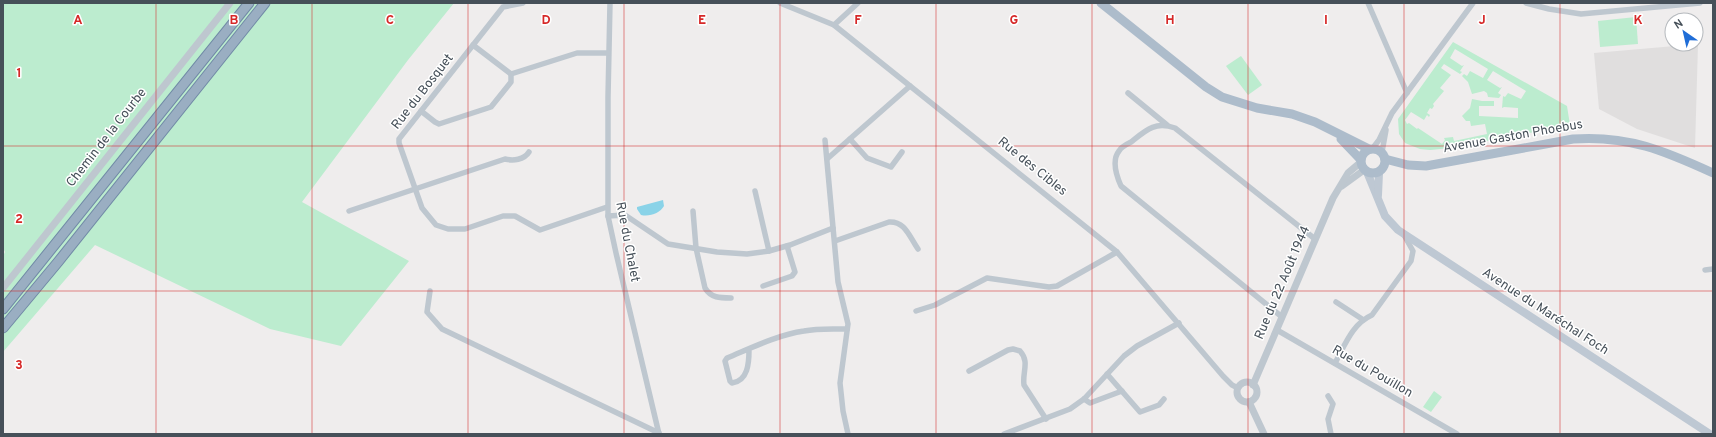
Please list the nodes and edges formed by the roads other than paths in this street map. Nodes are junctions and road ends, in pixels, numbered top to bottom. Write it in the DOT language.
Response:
graph roads {
  1 [pos="230,3"];
  2 [pos="249,3"];
  3 [pos="265,3"];
  4 [pos="523,3"];
  5 [pos="610,3"];
  6 [pos="780,3"];
  7 [pos="858,3"];
  8 [pos="1101,3"];
  9 [pos="1368,3"];
  10 [pos="1473,3"];
  11 [pos="1526,3"];
  12 [pos="1700,3"];
  13 [pos="834,25"];
  14 [pos="473,45"];
  15 [pos="608,53"];
  16 [pos="511,74"];
  17 [pos="910,86"];
  18 [pos="1128,93"];
  19 [pos="1407,93"];
  20 [pos="421,111"];
  21 [pos="1389,120"];
  22 [pos="1167,125"];
  23 [pos="1335,132"];
  24 [pos="850,139"];
  25 [pos="825,140"];
  26 [pos="1371,149"];
  27 [pos="529,152"];
  28 [pos="902,152"];
  29 [pos="827,159"];
  30 [pos="1383,163"];
  31 [pos="1363,166"];
  32 [pos="1713,173"];
  33 [pos="414,189"];
  34 [pos="755,191"];
  35 [pos="1378,200"];
  36 [pos="607,206"];
  37 [pos="349,211"];
  38 [pos="694,211"];
  39 [pos="608,216"];
  40 [pos="833,228"];
  41 [pos="1404,235"];
  42 [pos="1315,239"];
  43 [pos="834,241"];
  44 [pos="787,246"];
  45 [pos="696,248"];
  46 [pos="918,249"];
  47 [pos="769,251"];
  48 [pos="1118,252"];
  49 [pos="1713,269"];
  50 [pos="1705,270"];
  51 [pos="763,286"];
  52 [pos="3,288"];
  53 [pos="430,291"];
  54 [pos="731,298"];
  55 [pos="1336,302"];
  56 [pos="3,309"];
  57 [pos="916,311"];
  58 [pos="1282,316"];
  59 [pos="1362,319"];
  60 [pos="1179,323"];
  61 [pos="3,328"];
  62 [pos="847,329"];
  63 [pos="1277,330"];
  64 [pos="749,350"];
  65 [pos="1335,363"];
  66 [pos="969,371"];
  67 [pos="1107,374"];
  68 [pos="1253,385"];
  69 [pos="1238,388"];
  70 [pos="1122,391"];
  71 [pos="1328,396"];
  72 [pos="1084,399"];
  73 [pos="1164,399"];
  74 [pos="1249,402"];
  75 [pos="1046,419"];
  76 [pos="659,433"];
  77 [pos="848,434"];
  78 [pos="1006,434"];
  79 [pos="1264,434"];
  80 [pos="1331,434"];
  81 [pos="1457,434"];
  82 [pos="1710,434"];
  1 -- 52 [label="street, Chemin de la Courbe"];
  2 -- 56 [label="highway"];
  3 -- 61 [label="highway"];
  4 -- 14 [label="street, Rue du Bosquet"];
  5 -- 15 [label="street, Rue du Chalet"];
  6 -- 13 [label="street, Rue des Cibles"];
  7 -- 13 [label="street"];
  8 -- 23 [label="main road"];
  9 -- 19 [label="street"];
  10 -- 19 [label="street"];
  11 -- 12 [label="street"];
  13 -- 17 [label="street, Rue des Cibles"];
  14 -- 16 [label="street"];
  14 -- 20 [label="street, Rue du Bosquet"];
  15 -- 16 [label="street"];
  15 -- 36 [label="street, Rue du Chalet"];
  16 -- 20 [label="street"];
  17 -- 24 [label="street"];
  17 -- 48 [label="street, Rue des Cibles"];
  18 -- 22 [label="street"];
  19 -- 21 [label="street"];
  20 -- 33 [label="street, Rue du Bosquet"];
  21 -- 26 [label="street"];
  21 -- 30 [label="street"];
  22 -- 42 [label="street"];
  22 -- 58 [label="street"];
  23 -- 26 [label="main road"];
  23 -- 31 [label="main road"];
  24 -- 28 [label="street"];
  24 -- 29 [label="street"];
  25 -- 29 [label="street"];
  26 -- 30 [label="main road"];
  26 -- 31 [label="main road"];
  27 -- 33 [label="street"];
  29 -- 40 [label="street"];
  30 -- 31 [label="main road, Avenue Gaston Phoebus"];
  30 -- 32 [label="main road, Avenue Gaston Phoebus"];
  30 -- 35 [label="main road, Avenue du Maréchal Foch"];
  31 -- 35 [label="main road, Avenue du Maréchal Foch"];
  31 -- 42 [label="street, Rue du 22 Août 1944"];
  33 -- 36 [label="street, Rue du Bosquet"];
  33 -- 37 [label="street"];
  34 -- 47 [label="street"];
  35 -- 41 [label="main road, Avenue du Maréchal Foch"];
  36 -- 39 [label="street, Rue du Chalet"];
  38 -- 45 [label="street"];
  39 -- 45 [label="street"];
  39 -- 76 [label="street, Rue du Chalet"];
  40 -- 43 [label="street"];
  40 -- 44 [label="street"];
  41 -- 59 [label="street"];
  41 -- 82 [label="main road, Avenue du Maréchal Foch"];
  42 -- 58 [label="street, Rue du 22 Août 1944"];
  43 -- 46 [label="street"];
  43 -- 62 [label="street"];
  44 -- 47 [label="street"];
  44 -- 51 [label="street"];
  45 -- 47 [label="street"];
  45 -- 54 [label="street"];
  48 -- 57 [label="street"];
  48 -- 60 [label="street, Rue des Cibles"];
  49 -- 50 [label="street"];
  53 -- 76 [label="street"];
  55 -- 59 [label="street"];
  58 -- 63 [label="street, Rue du 22 Août 1944"];
  59 -- 65 [label="street"];
  60 -- 67 [label="street"];
  60 -- 69 [label="street, Rue des Cibles"];
  62 -- 64 [label="street"];
  62 -- 77 [label="street"];
  63 -- 65 [label="street, Rue du Pouillon"];
  63 -- 68 [label="street, Rue du 22 Août 1944"];
  64 -- 64 [label="street"];
  65 -- 81 [label="street, Rue du Pouillon"];
  66 -- 75 [label="street"];
  67 -- 70 [label="street"];
  67 -- 72 [label="street"];
  68 -- 69 [label="street"];
  68 -- 74 [label="street"];
  69 -- 74 [label="street"];
  70 -- 72 [label="street"];
  70 -- 73 [label="street"];
  71 -- 80 [label="street"];
  72 -- 75 [label="street"];
  74 -- 79 [label="street"];
  75 -- 78 [label="street"];
}
